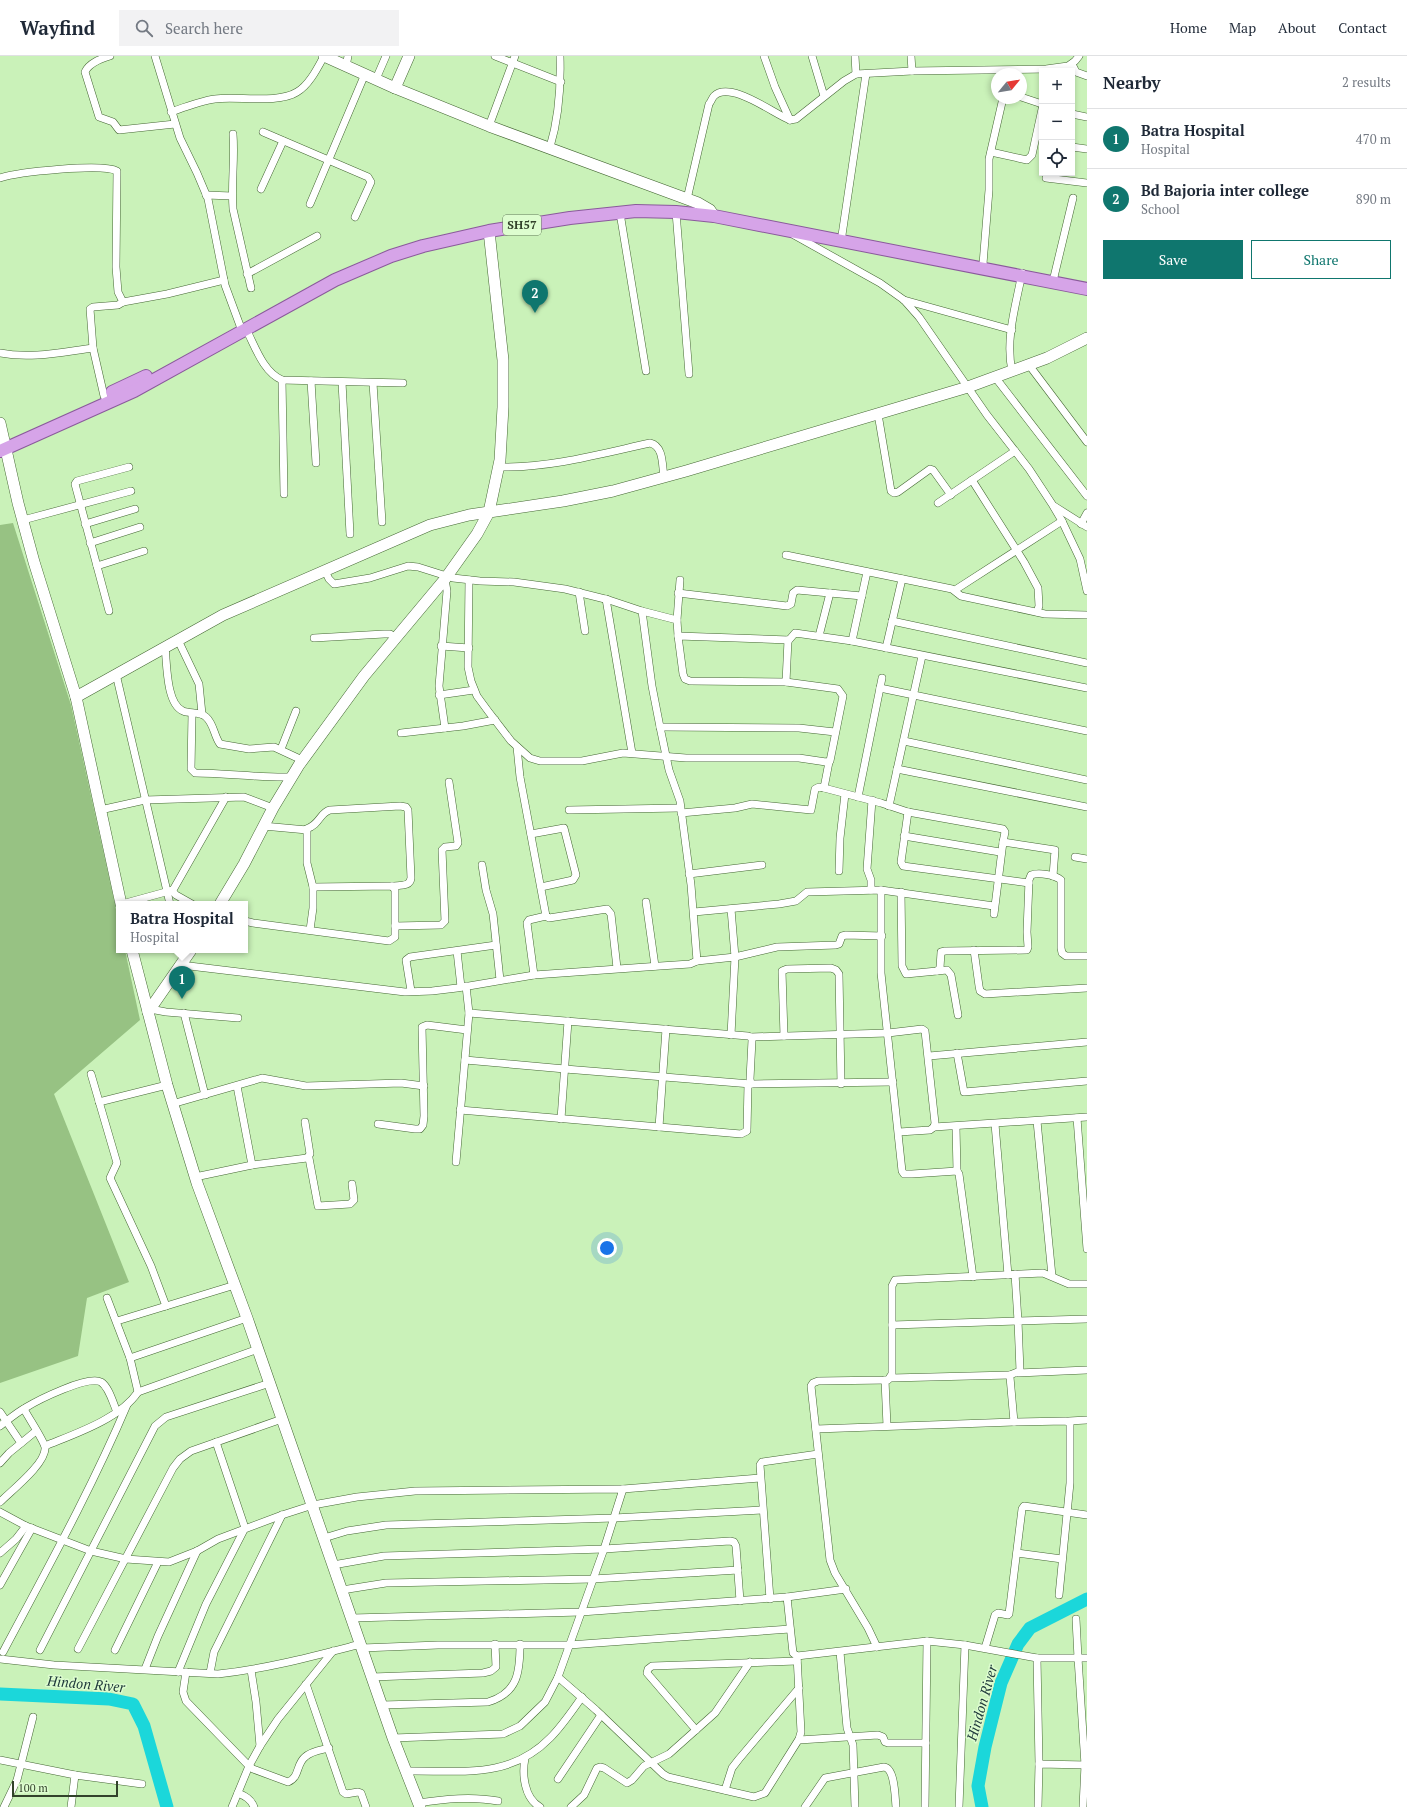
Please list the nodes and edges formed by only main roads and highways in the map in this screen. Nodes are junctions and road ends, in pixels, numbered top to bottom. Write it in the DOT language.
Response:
graph roads {
  1 [pos="712,213"];
  2 [pos="935,258"];
  3 [pos="1022,274"];
  4 [pos="1087,283"];
  5 [pos="1087,290"];
  6 [pos="243,328"];
  7 [pos="2,446"];
  1 -- 2 [label="main road, SH57"];
  1 -- 2 [label="main road, SH57"];
  1 -- 6 [label="main road, SH57"];
  1 -- 6 [label="main road, SH57"];
  2 -- 3 [label="main road, SH57"];
  2 -- 3 [label="main road, SH57"];
  3 -- 4 [label="main road, SH57"];
  3 -- 5 [label="main road, SH57"];
  6 -- 7 [label="main road, SH57"];
  6 -- 7 [label="main road, SH57"];
}
